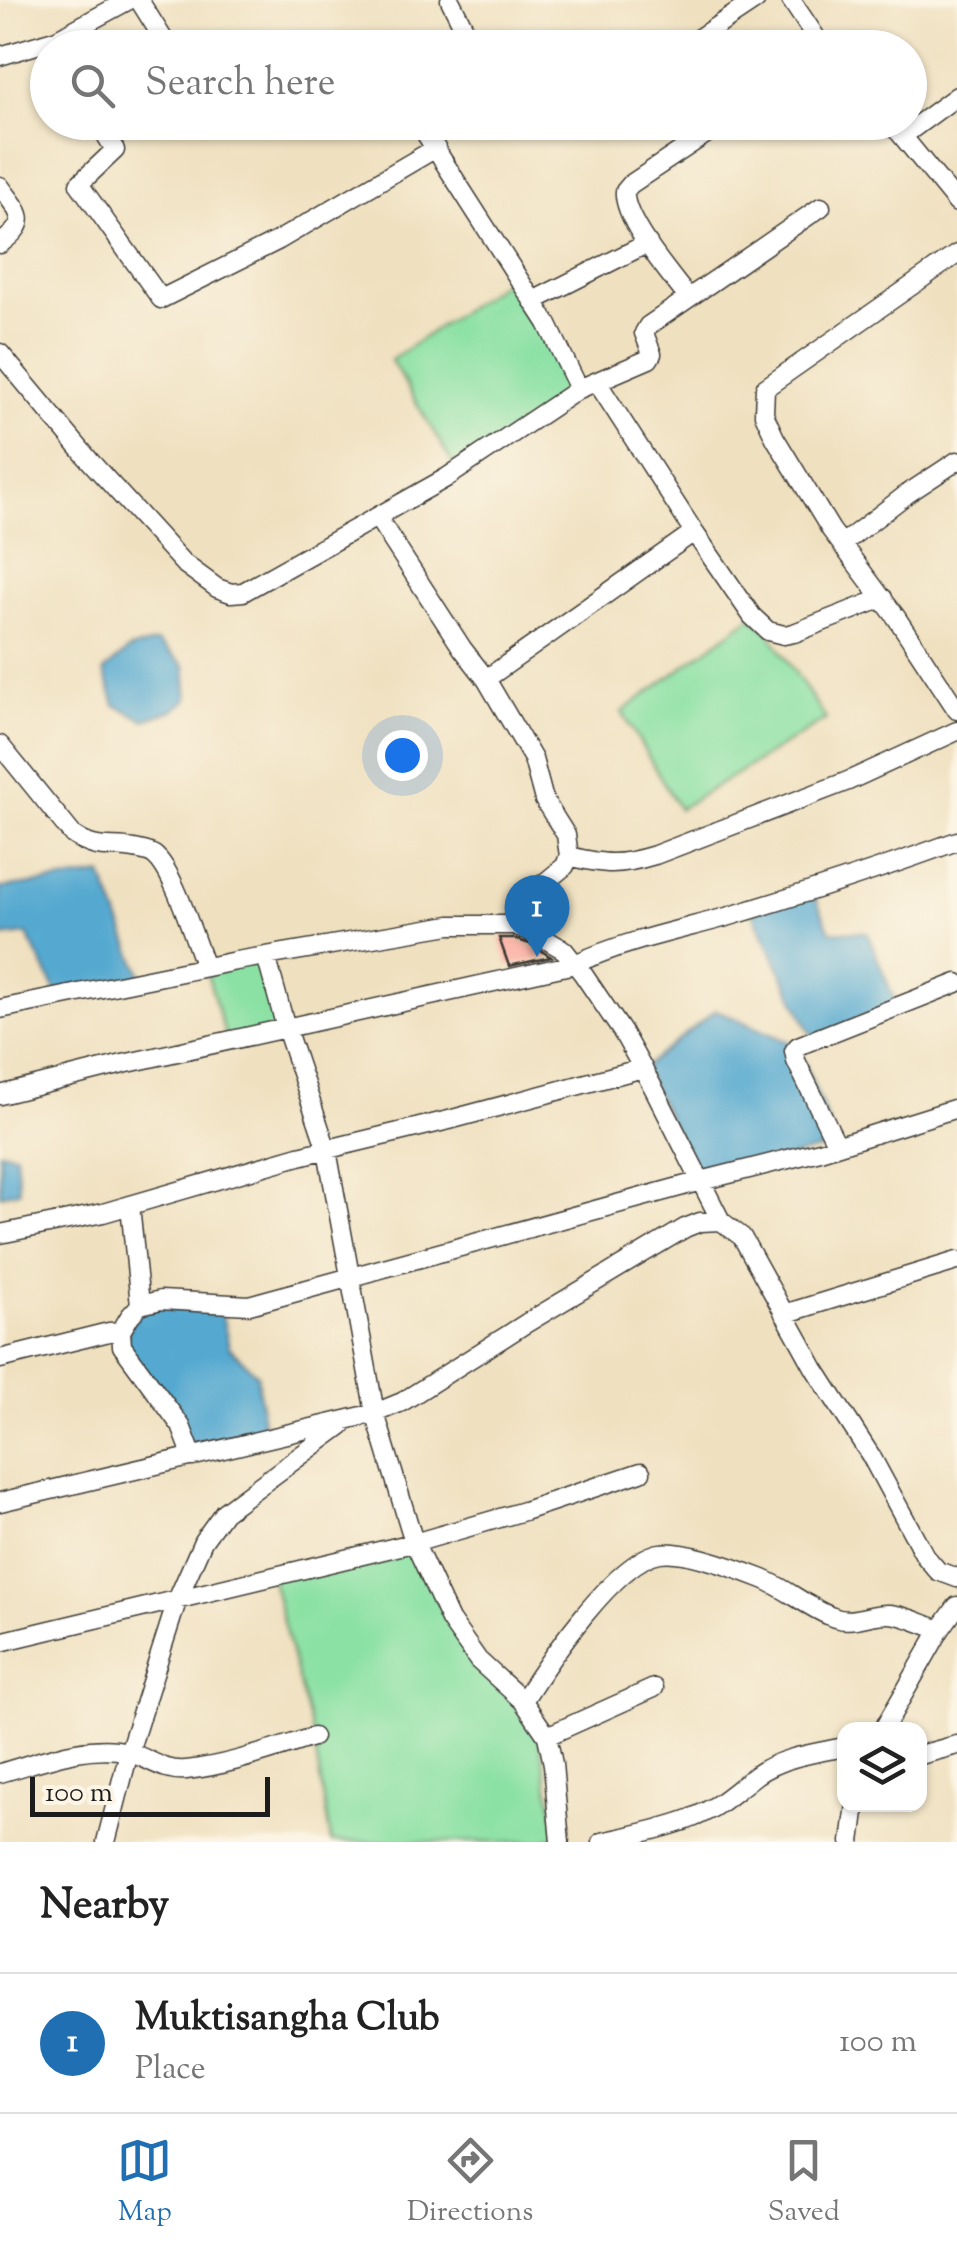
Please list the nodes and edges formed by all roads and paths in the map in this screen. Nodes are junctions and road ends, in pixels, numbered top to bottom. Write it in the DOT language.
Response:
graph roads {
  1 [pos="128,0"];
  2 [pos="139,0"];
  3 [pos="450,0"];
  4 [pos="756,0"];
  5 [pos="791,0"];
  6 [pos="75,30"];
  7 [pos="158,30"];
  8 [pos="465,30"];
  9 [pos="711,30"];
  10 [pos="811,30"];
  11 [pos="30,49"];
  12 [pos="0,56"];
  13 [pos="957,96"];
  14 [pos="927,119"];
  15 [pos="109,140"];
  16 [pos="430,140"];
  17 [pos="697,140"];
  18 [pos="904,140"];
  19 [pos="436,148"];
  20 [pos="0,186"];
  21 [pos="957,203"];
  22 [pos="821,208"];
  23 [pos="648,243"];
  24 [pos="0,244"];
  25 [pos="957,254"];
  26 [pos="688,298"];
  27 [pos="533,301"];
  28 [pos="0,352"];
  29 [pos="588,386"];
  30 [pos="957,461"];
  31 [pos="376,517"];
  32 [pos="694,532"];
  33 [pos="842,544"];
  34 [pos="882,598"];
  35 [pos="486,679"];
  36 [pos="957,710"];
  37 [pos="957,731"];
  38 [pos="0,745"];
  39 [pos="957,841"];
  40 [pos="569,856"];
  41 [pos="508,925"];
  42 [pos="266,956"];
  43 [pos="575,964"];
  44 [pos="205,968"];
  45 [pos="957,983"];
  46 [pos="0,1009"];
  47 [pos="286,1028"];
  48 [pos="643,1068"];
  49 [pos="0,1095"];
  50 [pos="957,1108"];
  51 [pos="838,1145"];
  52 [pos="326,1150"];
  53 [pos="700,1181"];
  54 [pos="130,1205"];
  55 [pos="721,1221"];
  56 [pos="0,1234"];
  57 [pos="957,1261"];
  58 [pos="349,1278"];
  59 [pos="140,1305"];
  60 [pos="784,1314"];
  61 [pos="121,1331"];
  62 [pos="0,1359"];
  63 [pos="375,1414"];
  64 [pos="350,1419"];
  65 [pos="192,1457"];
  66 [pos="641,1472"];
  67 [pos="0,1502"];
  68 [pos="414,1542"];
  69 [pos="957,1578"];
  70 [pos="178,1598"];
  71 [pos="957,1606"];
  72 [pos="940,1630"];
  73 [pos="0,1642"];
  74 [pos="654,1688"];
  75 [pos="522,1701"];
  76 [pos="886,1722"];
  77 [pos="547,1736"];
  78 [pos="313,1737"];
  79 [pos="957,1745"];
  80 [pos="837,1748"];
  81 [pos="130,1752"];
  82 [pos="927,1753"];
  83 [pos="0,1773"];
  84 [pos="855,1812"];
  85 [pos="553,1840"];
  86 [pos="106,1842"];
  87 [pos="602,1842"];
  88 [pos="851,1842"];
  1 -- 6 [label="street"];
  2 -- 7 [label="street"];
  3 -- 8 [label="street"];
  4 -- 9 [label="street"];
  5 -- 10 [label="street"];
  11 -- 12 [label="street"];
  13 -- 14 [label="street"];
  15 -- 19 [label="street"];
  16 -- 19 [label="street"];
  17 -- 23 [label="street"];
  18 -- 21 [label="street"];
  19 -- 27 [label="street"];
  20 -- 24 [label="street"];
  22 -- 26 [label="street"];
  23 -- 26 [label="street"];
  23 -- 27 [label="street"];
  25 -- 33 [label="street"];
  26 -- 29 [label="street"];
  27 -- 29 [label="street"];
  28 -- 31 [label="street"];
  29 -- 31 [label="street"];
  29 -- 32 [label="street"];
  30 -- 33 [label="street"];
  31 -- 35 [label="street"];
  32 -- 34 [label="street"];
  32 -- 35 [label="street"];
  33 -- 34 [label="street"];
  34 -- 36 [label="street"];
  35 -- 40 [label="street"];
  37 -- 40 [label="street"];
  38 -- 44 [label="street"];
  39 -- 43 [label="street"];
  40 -- 41 [label="street"];
  41 -- 42 [label="street"];
  41 -- 43 [label="street"];
  42 -- 44 [label="street"];
  42 -- 47 [label="street"];
  43 -- 47 [label="street"];
  43 -- 48 [label="street"];
  44 -- 46 [label="street"];
  45 -- 51 [label="street"];
  47 -- 49 [label="street"];
  47 -- 52 [label="street"];
  48 -- 52 [label="street"];
  48 -- 53 [label="street"];
  50 -- 51 [label="street"];
  51 -- 53 [label="street"];
  52 -- 54 [label="street"];
  52 -- 58 [label="street"];
  53 -- 55 [label="street"];
  53 -- 58 [label="street"];
  54 -- 56 [label="street"];
  54 -- 59 [label="street"];
  55 -- 60 [label="street"];
  55 -- 63 [label="street"];
  57 -- 60 [label="street"];
  58 -- 59 [label="street"];
  58 -- 63 [label="street"];
  59 -- 61 [label="street"];
  60 -- 69 [label="street"];
  61 -- 62 [label="street"];
  61 -- 65 [label="street"];
  63 -- 64 [label="street"];
  63 -- 68 [label="street"];
  64 -- 65 [label="street"];
  64 -- 70 [label="street"];
  65 -- 67 [label="street"];
  66 -- 68 [label="street"];
  68 -- 70 [label="street"];
  68 -- 75 [label="street"];
  70 -- 73 [label="street"];
  70 -- 81 [label="street"];
  71 -- 72 [label="street"];
  72 -- 75 [label="street"];
  72 -- 76 [label="street"];
  74 -- 77 [label="street"];
  75 -- 77 [label="street"];
  77 -- 85 [label="street"];
  78 -- 81 [label="street"];
  79 -- 82 [label="street"];
  80 -- 87 [label="street"];
  81 -- 83 [label="street"];
  81 -- 86 [label="street"];
  84 -- 88 [label="street"];
}
